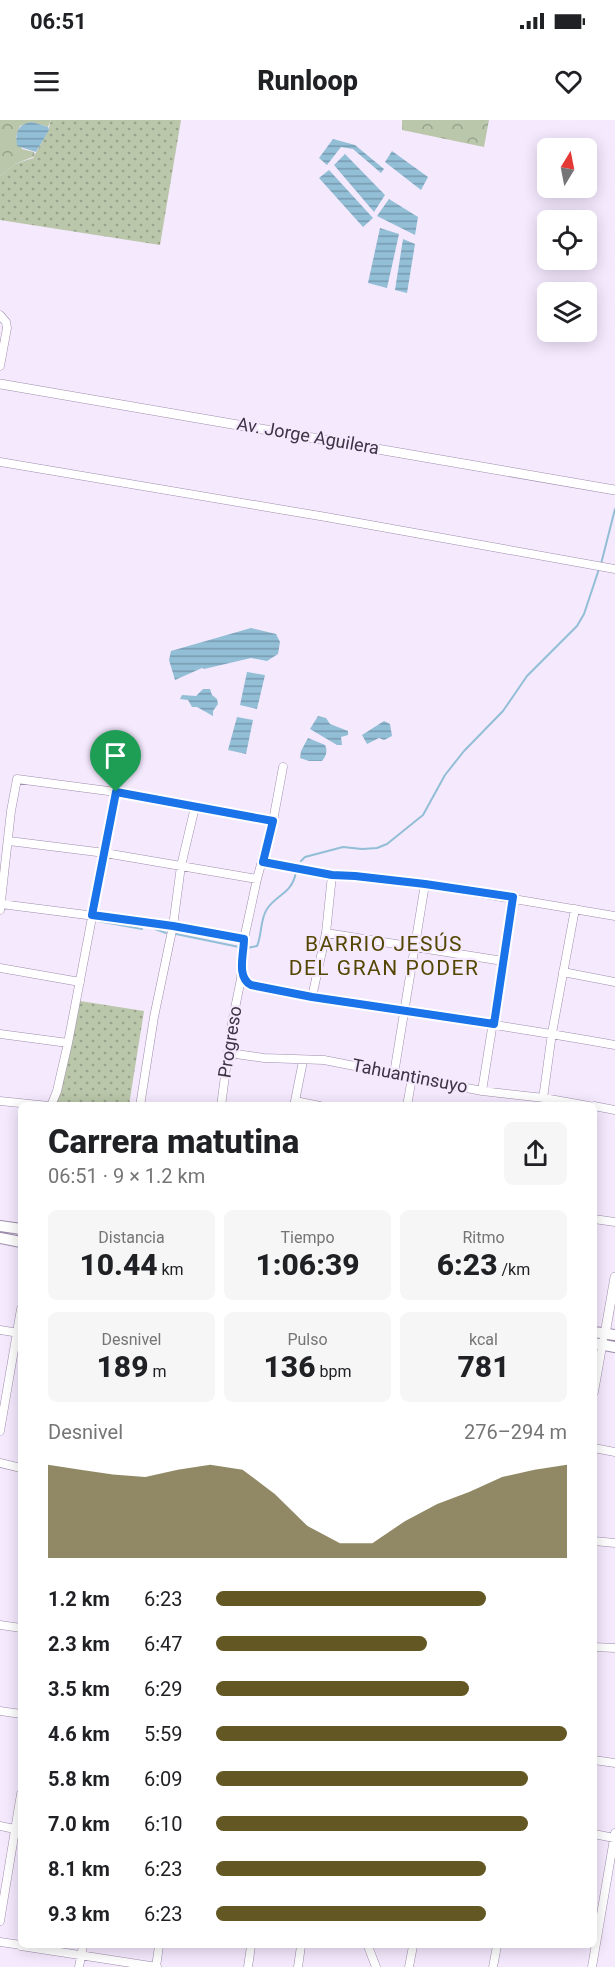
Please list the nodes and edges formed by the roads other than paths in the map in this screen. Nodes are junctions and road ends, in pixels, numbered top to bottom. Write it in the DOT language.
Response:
graph roads {
  1 [pos="0,315"];
  2 [pos="0,366"];
  3 [pos="0,384"];
  4 [pos="0,462"];
  5 [pos="615,490"];
  6 [pos="615,569"];
  7 [pos="283,767"];
  8 [pos="116,792"];
  9 [pos="195,807"];
  10 [pos="0,809"];
  11 [pos="11,811"];
  12 [pos="273,821"];
  13 [pos="9,841"];
  14 [pos="105,853"];
  15 [pos="3,862"];
  16 [pos="263,862"];
  17 [pos="182,866"];
  18 [pos="332,875"];
  19 [pos="257,879"];
  20 [pos="425,884"];
  21 [pos="513,897"];
  22 [pos="1,907"];
  23 [pos="575,909"];
  24 [pos="92,915"];
  25 [pos="615,916"];
  26 [pos="173,926"];
  27 [pos="326,933"];
  28 [pos="244,939"];
  29 [pos="415,947"];
  30 [pos="503,961"];
  31 [pos="0,968"];
  32 [pos="563,972"];
  33 [pos="241,976"];
  34 [pos="80,982"];
  35 [pos="615,982"];
  36 [pos="251,985"];
  37 [pos="238,995"];
  38 [pos="312,997"];
  39 [pos="405,1010"];
  40 [pos="494,1024"];
  41 [pos="0,1034"];
  42 [pos="552,1034"];
  43 [pos="68,1042"];
  44 [pos="615,1045"];
  45 [pos="229,1053"];
  46 [pos="303,1061"];
  47 [pos="394,1074"];
  48 [pos="412,1078"];
  49 [pos="482,1090"];
  50 [pos="0,1101"];
  51 [pos="52,1102"];
  52 [pos="141,1102"];
  53 [pos="222,1102"];
  54 [pos="295,1102"];
  55 [pos="408,1102"];
  56 [pos="543,1102"];
  57 [pos="18,1103"];
  58 [pos="597,1107"];
  59 [pos="615,1110"];
  60 [pos="597,1219"];
  61 [pos="615,1222"];
  62 [pos="0,1226"];
  63 [pos="18,1229"];
  64 [pos="0,1238"];
  65 [pos="18,1241"];
  66 [pos="615,1280"];
  67 [pos="0,1330"];
  68 [pos="18,1333"];
  69 [pos="18,1338"];
  70 [pos="602,1338"];
  71 [pos="615,1347"];
  72 [pos="597,1372"];
  73 [pos="0,1431"];
  74 [pos="597,1449"];
  75 [pos="615,1452"];
  76 [pos="0,1462"];
  77 [pos="18,1467"];
  78 [pos="597,1541"];
  79 [pos="615,1543"];
  80 [pos="0,1625"];
  81 [pos="18,1628"];
  82 [pos="597,1647"];
  83 [pos="615,1647"];
  84 [pos="0,1711"];
  85 [pos="18,1714"];
  86 [pos="597,1760"];
  87 [pos="615,1763"];
  88 [pos="0,1826"];
  89 [pos="18,1830"];
  90 [pos="597,1834"];
  91 [pos="18,1835"];
  92 [pos="615,1836"];
  93 [pos="606,1888"];
  94 [pos="615,1889"];
  95 [pos="0,1921"];
  96 [pos="597,1922"];
  97 [pos="0,1942"];
  98 [pos="18,1945"];
  99 [pos="52,1948"];
  100 [pos="159,1948"];
  101 [pos="251,1948"];
  102 [pos="301,1948"];
  103 [pos="369,1948"];
  104 [pos="413,1948"];
  105 [pos="497,1948"];
  106 [pos="594,1948"];
  107 [pos="82,1950"];
  108 [pos="80,1967"];
  109 [pos="156,1967"];
  110 [pos="248,1967"];
  111 [pos="297,1967"];
  112 [pos="376,1967"];
  113 [pos="409,1967"];
  114 [pos="493,1967"];
  115 [pos="592,1967"];
  1 -- 2 [label="street"];
  3 -- 5 [label="street, Av. Jorge Aguilera"];
  4 -- 6 [label="street"];
  7 -- 12 [label="street, Progreso"];
  8 -- 9 [label="street"];
  8 -- 11 [label="street"];
  8 -- 14 [label="street"];
  9 -- 12 [label="street"];
  9 -- 17 [label="street"];
  10 -- 11 [label="street"];
  11 -- 13 [label="street"];
  12 -- 16 [label="street, Progreso"];
  13 -- 14 [label="street"];
  13 -- 15 [label="street"];
  14 -- 17 [label="street"];
  14 -- 24 [label="street"];
  15 -- 22 [label="street"];
  16 -- 18 [label="street"];
  16 -- 19 [label="street, Progreso"];
  17 -- 19 [label="street"];
  17 -- 26 [label="street"];
  18 -- 20 [label="street"];
  18 -- 27 [label="street"];
  19 -- 28 [label="street, Progreso"];
  20 -- 21 [label="street"];
  20 -- 29 [label="street"];
  21 -- 23 [label="street"];
  21 -- 30 [label="street"];
  22 -- 24 [label="street"];
  23 -- 25 [label="street"];
  23 -- 32 [label="street"];
  24 -- 26 [label="street"];
  24 -- 34 [label="street"];
  26 -- 28 [label="street"];
  26 -- 52 [label="street"];
  27 -- 29 [label="street"];
  27 -- 38 [label="street"];
  28 -- 33 [label="street, Progreso"];
  29 -- 30 [label="street"];
  29 -- 39 [label="street"];
  30 -- 40 [label="street"];
  31 -- 34 [label="street"];
  32 -- 35 [label="street"];
  32 -- 42 [label="street"];
  33 -- 36 [label="street"];
  33 -- 37 [label="street, Progreso"];
  34 -- 43 [label="street"];
  36 -- 37 [label="street"];
  36 -- 38 [label="street"];
  37 -- 45 [label="street, Progreso"];
  38 -- 39 [label="street"];
  39 -- 40 [label="street"];
  39 -- 47 [label="street"];
  40 -- 42 [label="street"];
  40 -- 49 [label="street"];
  41 -- 43 [label="street"];
  42 -- 44 [label="street"];
  42 -- 56 [label="street"];
  43 -- 51 [label="street"];
  45 -- 46 [label="street, Tahuantinsuyo"];
  45 -- 53 [label="street, Progreso"];
  46 -- 47 [label="street, Tahuantinsuyo"];
  46 -- 54 [label="street"];
  47 -- 48 [label="street, Tahuantinsuyo"];
  48 -- 49 [label="street, Tahuantinsuyo"];
  48 -- 55 [label="street"];
  49 -- 56 [label="street, Tahuantinsuyo"];
  50 -- 57 [label="street"];
  58 -- 59 [label="street"];
  60 -- 61 [label="street"];
  62 -- 63 [label="main road"];
  64 -- 65 [label="main road"];
  66 -- 70 [label="street"];
  67 -- 68 [label="street"];
  69 -- 73 [label="street"];
  70 -- 71 [label="main road"];
  70 -- 72 [label="street"];
  74 -- 75 [label="street"];
  76 -- 77 [label="street"];
  78 -- 79 [label="street"];
  80 -- 81 [label="street"];
  82 -- 83 [label="street"];
  84 -- 85 [label="street"];
  86 -- 87 [label="street"];
  88 -- 89 [label="street"];
  90 -- 92 [label="street"];
  91 -- 95 [label="street"];
  92 -- 93 [label="street"];
  93 -- 94 [label="street"];
  93 -- 96 [label="street"];
  97 -- 98 [label="street"];
  99 -- 107 [label="street"];
  100 -- 109 [label="street"];
  101 -- 110 [label="street"];
  102 -- 111 [label="street"];
  103 -- 112 [label="street"];
  104 -- 113 [label="street"];
  105 -- 114 [label="street"];
  106 -- 115 [label="street"];
  107 -- 108 [label="street"];
  107 -- 109 [label="street"];
}
